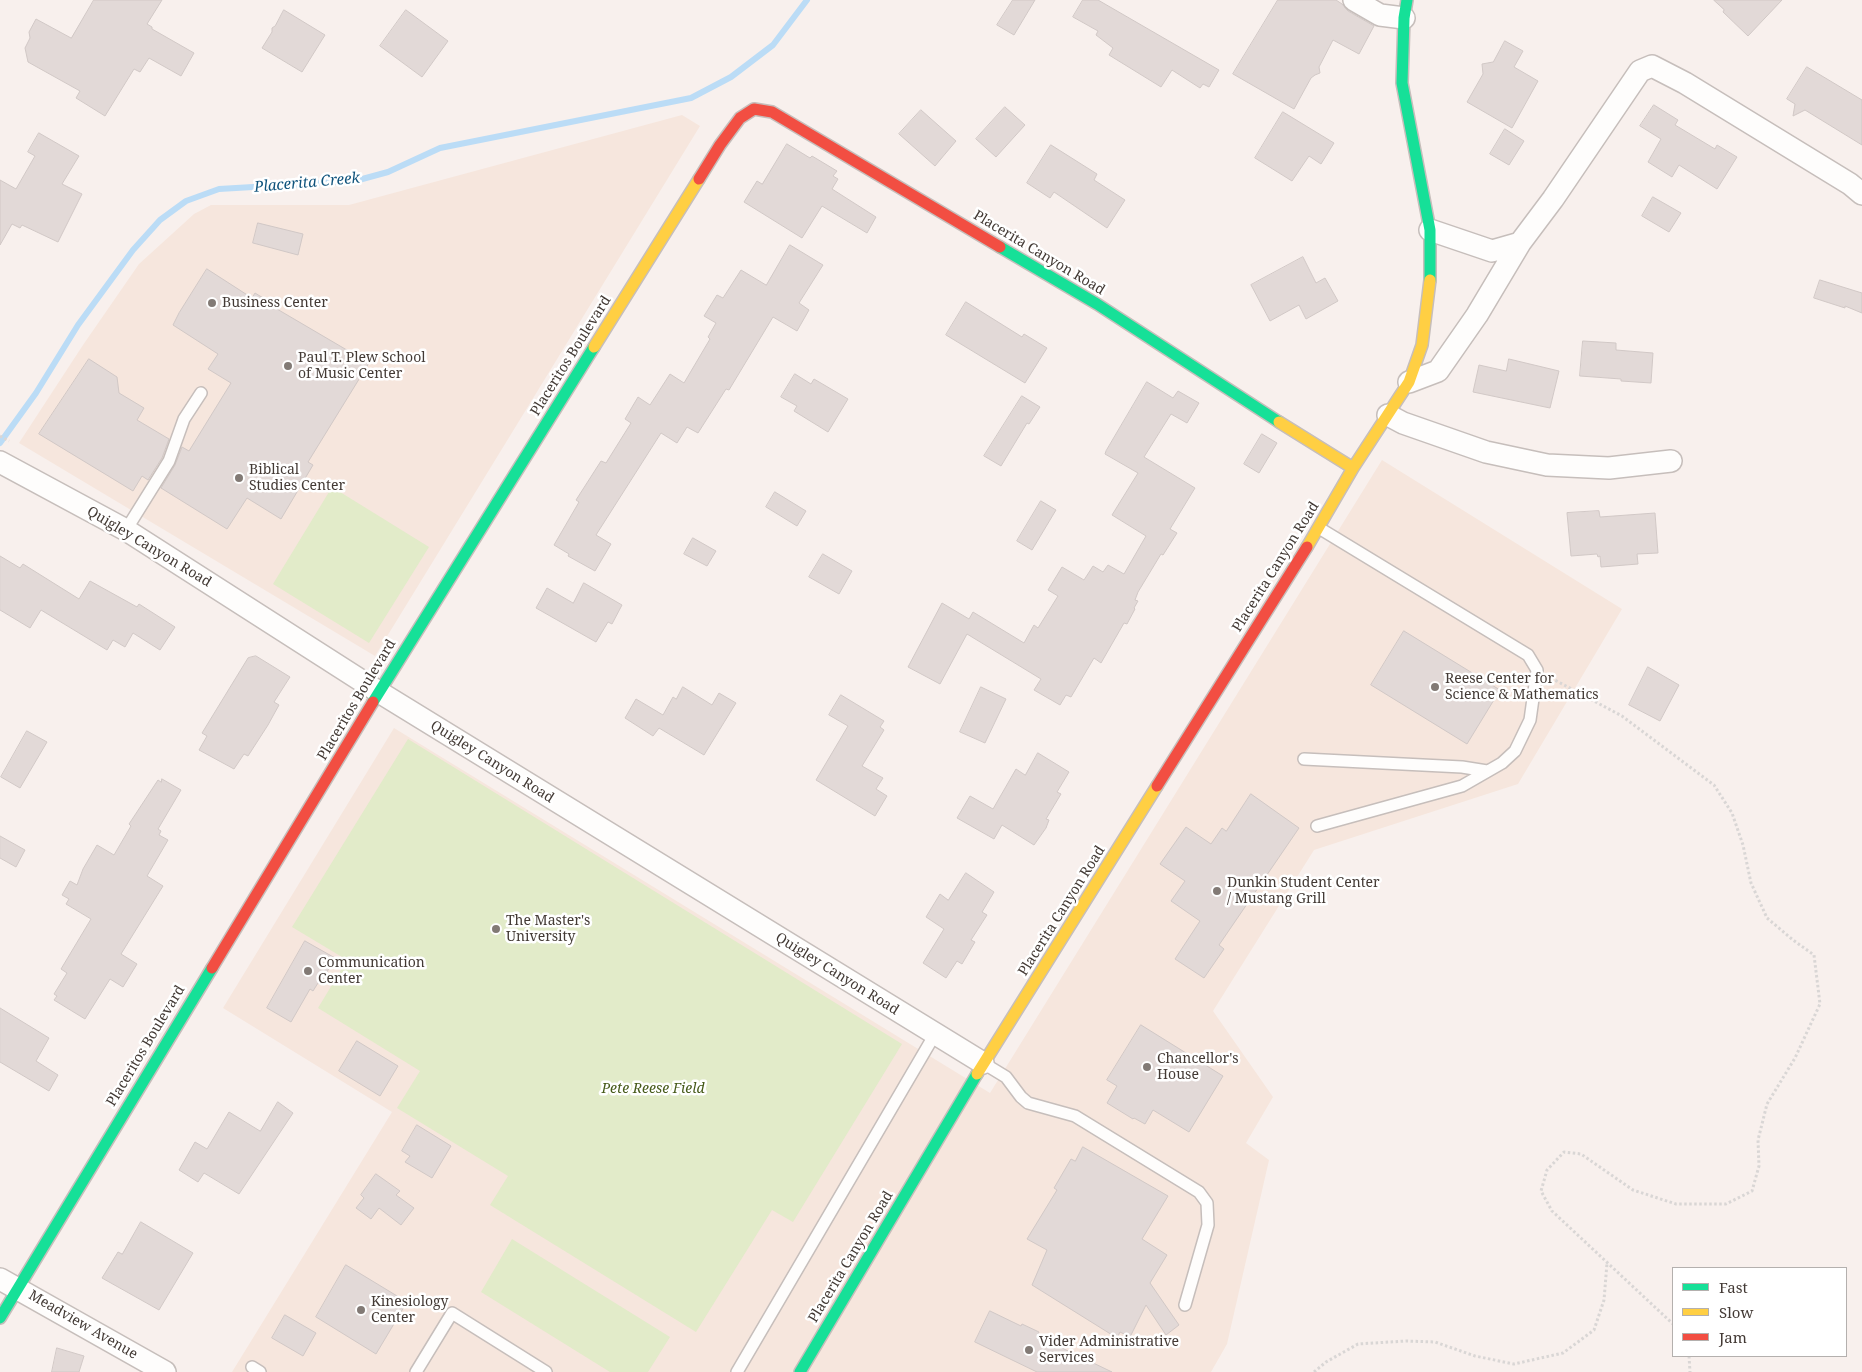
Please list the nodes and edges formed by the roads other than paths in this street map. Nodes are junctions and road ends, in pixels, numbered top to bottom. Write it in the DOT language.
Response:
graph roads {
  1 [pos="1354,0"];
  2 [pos="1405,9"];
  3 [pos="754,109"];
  4 [pos="1862,194"];
  5 [pos="1430,230"];
  6 [pos="1520,243"];
  7 [pos="1409,382"];
  8 [pos="201,393"];
  9 [pos="1388,414"];
  10 [pos="1671,461"];
  11 [pos="1353,468"];
  12 [pos="3,469"];
  13 [pos="1319,528"];
  14 [pos="126,530"];
  15 [pos="379,692"];
  16 [pos="1304,758"];
  17 [pos="1487,770"];
  18 [pos="1317,826"];
  19 [pos="935,1034"];
  20 [pos="983,1064"];
  21 [pos="9,1284"];
  22 [pos="1185,1305"];
  23 [pos="0,1318"];
  24 [pos="165,1372"];
  25 [pos="416,1372"];
  26 [pos="546,1372"];
  27 [pos="737,1372"];
  28 [pos="800,1372"];
  1 -- 2 [label="street"];
  2 -- 5 [label="street, Placerita Canyon Road"];
  3 -- 11 [label="street, Placerita Canyon Road"];
  3 -- 15 [label="street, Placeritos Boulevard"];
  4 -- 6 [label="street"];
  5 -- 6 [label="street"];
  5 -- 7 [label="street, Placerita Canyon Road"];
  6 -- 7 [label="street"];
  7 -- 9 [label="street, Placerita Canyon Road"];
  8 -- 14 [label="lane"];
  9 -- 10 [label="street"];
  9 -- 11 [label="street, Placerita Canyon Road"];
  11 -- 13 [label="street, Placerita Canyon Road"];
  12 -- 14 [label="street, Quigley Canyon Road"];
  13 -- 17 [label="lane"];
  13 -- 20 [label="street, Placerita Canyon Road"];
  14 -- 15 [label="street, Quigley Canyon Road"];
  15 -- 19 [label="street, Quigley Canyon Road"];
  15 -- 21 [label="street, Placeritos Boulevard"];
  16 -- 17 [label="lane"];
  17 -- 18 [label="lane"];
  19 -- 20 [label="street, Quigley Canyon Road"];
  19 -- 27 [label="lane"];
  20 -- 22 [label="lane"];
  20 -- 28 [label="street, Placerita Canyon Road"];
  21 -- 23 [label="street, Placeritos Boulevard"];
  21 -- 24 [label="street, Meadview Avenue"];
  25 -- 26 [label="lane"];
}
